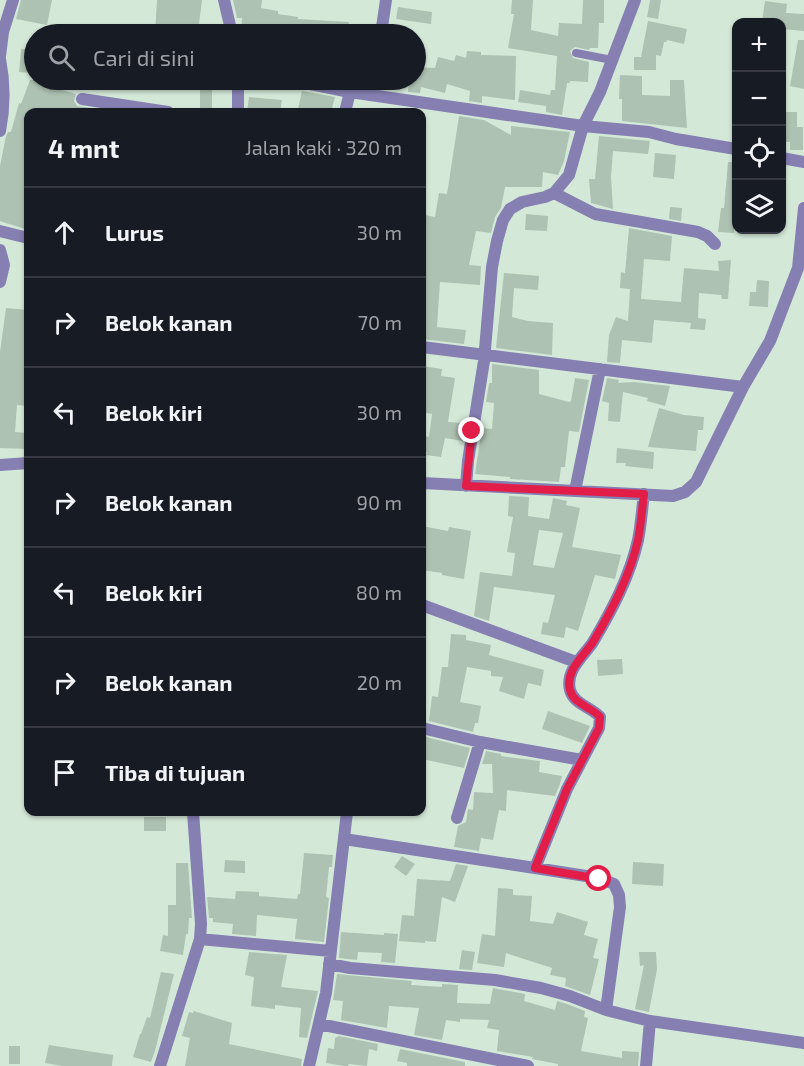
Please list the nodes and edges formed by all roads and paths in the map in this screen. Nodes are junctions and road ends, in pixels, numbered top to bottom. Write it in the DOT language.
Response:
graph roads {
  1 [pos="13,0"];
  2 [pos="224,0"];
  3 [pos="387,0"];
  4 [pos="635,0"];
  5 [pos="230,24"];
  6 [pos="383,24"];
  7 [pos="576,53"];
  8 [pos="0,58"];
  9 [pos="612,60"];
  10 [pos="238,90"];
  11 [pos="340,90"];
  12 [pos="371,90"];
  13 [pos="350,92"];
  14 [pos="370,94"];
  15 [pos="82,99"];
  16 [pos="142,108"];
  17 [pos="238,108"];
  18 [pos="346,108"];
  19 [pos="583,126"];
  20 [pos="0,131"];
  21 [pos="732,148"];
  22 [pos="786,159"];
  23 [pos="804,162"];
  24 [pos="554,193"];
  25 [pos="804,208"];
  26 [pos="0,231"];
  27 [pos="24,237"];
  28 [pos="715,244"];
  29 [pos="0,250"];
  30 [pos="0,282"];
  31 [pos="426,348"];
  32 [pos="484,355"];
  33 [pos="600,369"];
  34 [pos="743,387"];
  35 [pos="24,463"];
  36 [pos="0,465"];
  37 [pos="426,483"];
  38 [pos="466,486"];
  39 [pos="575,491"];
  40 [pos="644,494"];
  41 [pos="426,606"];
  42 [pos="576,662"];
  43 [pos="426,729"];
  44 [pos="480,742"];
  45 [pos="582,760"];
  46 [pos="193,816"];
  47 [pos="347,816"];
  48 [pos="457,818"];
  49 [pos="344,839"];
  50 [pos="535,868"];
  51 [pos="200,939"];
  52 [pos="330,951"];
  53 [pos="328,964"];
  54 [pos="606,1010"];
  55 [pos="650,1021"];
  56 [pos="319,1024"];
  57 [pos="804,1044"];
  58 [pos="512,1065"];
  59 [pos="160,1066"];
  60 [pos="309,1066"];
  61 [pos="528,1066"];
  62 [pos="646,1066"];
  1 -- 8 [label="street"];
  2 -- 5 [label="street"];
  3 -- 6 [label="street"];
  4 -- 9 [label="street"];
  7 -- 9 [label="lane"];
  8 -- 20 [label="street"];
  9 -- 19 [label="street"];
  10 -- 17 [label="street"];
  11 -- 13 [label="street"];
  12 -- 14 [label="street"];
  13 -- 14 [label="street"];
  13 -- 18 [label="street"];
  14 -- 19 [label="street"];
  15 -- 16 [label="street"];
  19 -- 21 [label="street"];
  19 -- 24 [label="street"];
  22 -- 23 [label="street"];
  24 -- 28 [label="street"];
  24 -- 32 [label="street"];
  25 -- 34 [label="street"];
  26 -- 27 [label="street"];
  29 -- 30 [label="street"];
  31 -- 32 [label="street"];
  32 -- 33 [label="street"];
  32 -- 38 [label="street"];
  33 -- 34 [label="street"];
  33 -- 39 [label="street"];
  34 -- 40 [label="street"];
  35 -- 36 [label="street"];
  37 -- 38 [label="street"];
  38 -- 39 [label="street"];
  39 -- 40 [label="street"];
  40 -- 42 [label="street"];
  41 -- 42 [label="street"];
  42 -- 45 [label="street"];
  43 -- 44 [label="street"];
  44 -- 45 [label="street"];
  44 -- 48 [label="street"];
  45 -- 50 [label="street"];
  46 -- 51 [label="street"];
  47 -- 49 [label="street"];
  49 -- 50 [label="street"];
  49 -- 52 [label="street"];
  50 -- 54 [label="street"];
  51 -- 52 [label="street"];
  51 -- 59 [label="street"];
  52 -- 53 [label="street"];
  53 -- 54 [label="street"];
  53 -- 56 [label="street"];
  54 -- 55 [label="street"];
  55 -- 57 [label="street"];
  55 -- 62 [label="street"];
  56 -- 58 [label="street"];
  56 -- 60 [label="street"];
  58 -- 61 [label="street"];
}
